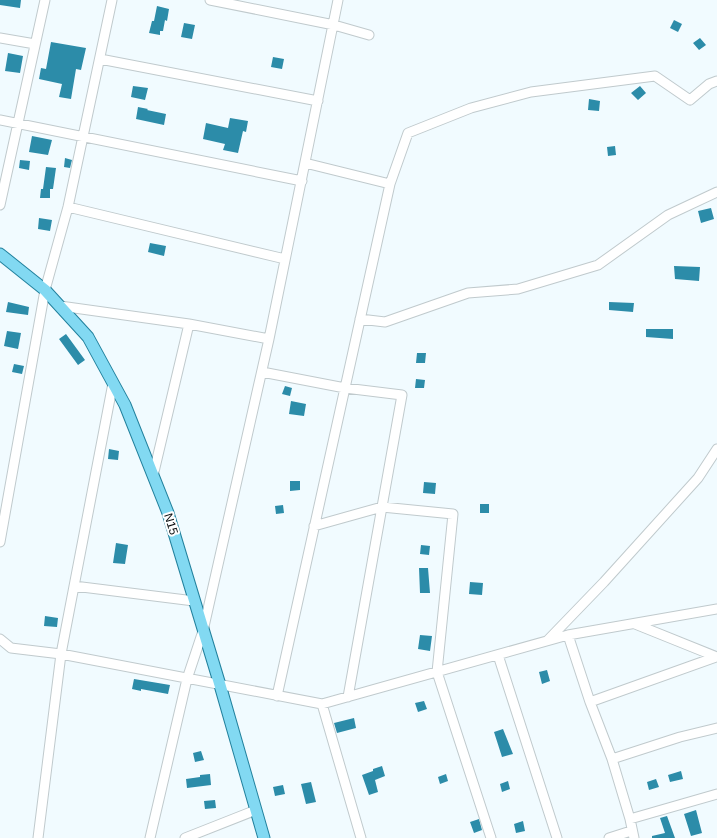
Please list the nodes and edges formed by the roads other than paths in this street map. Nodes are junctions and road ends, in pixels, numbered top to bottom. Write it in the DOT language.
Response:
graph roads {
  1 [pos="45,0"];
  2 [pos="112,0"];
  3 [pos="210,0"];
  4 [pos="338,0"];
  5 [pos="334,25"];
  6 [pos="369,35"];
  7 [pos="0,38"];
  8 [pos="35,44"];
  9 [pos="100,59"];
  10 [pos="717,81"];
  11 [pos="318,101"];
  12 [pos="0,120"];
  13 [pos="18,124"];
  14 [pos="83,137"];
  15 [pos="305,163"];
  16 [pos="302,181"];
  17 [pos="390,184"];
  18 [pos="717,192"];
  19 [pos="0,205"];
  20 [pos="68,207"];
  21 [pos="0,254"];
  22 [pos="286,259"];
  23 [pos="45,290"];
  24 [pos="60,306"];
  25 [pos="360,319"];
  26 [pos="189,324"];
  27 [pos="269,339"];
  28 [pos="262,372"];
  29 [pos="113,383"];
  30 [pos="345,388"];
  31 [pos="717,449"];
  32 [pos="153,476"];
  33 [pos="382,507"];
  34 [pos="314,526"];
  35 [pos="0,542"];
  36 [pos="74,586"];
  37 [pos="194,600"];
  38 [pos="717,609"];
  39 [pos="635,624"];
  40 [pos="203,631"];
  41 [pos="568,636"];
  42 [pos="0,639"];
  43 [pos="547,641"];
  44 [pos="61,654"];
  45 [pos="498,655"];
  46 [pos="717,657"];
  47 [pos="437,672"];
  48 [pos="187,679"];
  49 [pos="220,685"];
  50 [pos="277,696"];
  51 [pos="348,697"];
  52 [pos="590,702"];
  53 [pos="322,704"];
  54 [pos="717,728"];
  55 [pos="612,759"];
  56 [pos="717,794"];
  57 [pos="256,810"];
  58 [pos="630,820"];
  59 [pos="632,834"];
  60 [pos="38,838"];
  61 [pos="150,838"];
  62 [pos="186,838"];
  63 [pos="264,838"];
  64 [pos="361,838"];
  65 [pos="491,838"];
  66 [pos="557,838"];
  67 [pos="609,838"];
  1 -- 8 [label="street"];
  2 -- 9 [label="street"];
  3 -- 5 [label="street"];
  4 -- 5 [label="street"];
  5 -- 6 [label="street"];
  5 -- 11 [label="street"];
  7 -- 8 [label="street"];
  8 -- 13 [label="street"];
  9 -- 11 [label="street"];
  9 -- 14 [label="street"];
  10 -- 17 [label="street"];
  11 -- 15 [label="street"];
  12 -- 13 [label="street"];
  13 -- 14 [label="street"];
  13 -- 19 [label="street"];
  14 -- 16 [label="street"];
  14 -- 20 [label="street"];
  15 -- 16 [label="street"];
  15 -- 17 [label="street"];
  16 -- 22 [label="street"];
  17 -- 25 [label="street"];
  18 -- 25 [label="street"];
  20 -- 22 [label="street"];
  20 -- 23 [label="street"];
  21 -- 23 [label="main road, N15"];
  22 -- 27 [label="street"];
  23 -- 24 [label="main road, N15"];
  23 -- 35 [label="street"];
  24 -- 26 [label="street"];
  24 -- 29 [label="main road, N15"];
  25 -- 30 [label="street"];
  26 -- 27 [label="street"];
  26 -- 32 [label="street"];
  27 -- 28 [label="street"];
  28 -- 30 [label="street"];
  28 -- 40 [label="street"];
  29 -- 32 [label="main road, N15"];
  29 -- 36 [label="street"];
  30 -- 33 [label="street"];
  30 -- 34 [label="street"];
  31 -- 43 [label="street"];
  32 -- 37 [label="main road, N15"];
  33 -- 34 [label="street"];
  33 -- 47 [label="street"];
  33 -- 51 [label="street"];
  34 -- 50 [label="street"];
  36 -- 37 [label="street"];
  36 -- 44 [label="street"];
  37 -- 40 [label="main road, N15"];
  38 -- 39 [label="street"];
  39 -- 41 [label="street"];
  39 -- 46 [label="street"];
  40 -- 48 [label="street"];
  40 -- 49 [label="main road, N15"];
  41 -- 43 [label="street"];
  41 -- 52 [label="street"];
  42 -- 44 [label="street"];
  43 -- 45 [label="street"];
  44 -- 48 [label="street"];
  44 -- 60 [label="street"];
  45 -- 47 [label="street"];
  45 -- 66 [label="street"];
  46 -- 52 [label="street"];
  47 -- 51 [label="street"];
  47 -- 65 [label="street"];
  48 -- 49 [label="street"];
  48 -- 61 [label="street"];
  49 -- 50 [label="street"];
  49 -- 57 [label="main road, N15"];
  50 -- 53 [label="street"];
  51 -- 53 [label="street"];
  52 -- 55 [label="street"];
  53 -- 64 [label="street"];
  54 -- 55 [label="street"];
  55 -- 58 [label="street"];
  56 -- 58 [label="street"];
  57 -- 62 [label="street"];
  57 -- 63 [label="main road, N15"];
  58 -- 59 [label="street"];
  59 -- 67 [label="street"];
}
